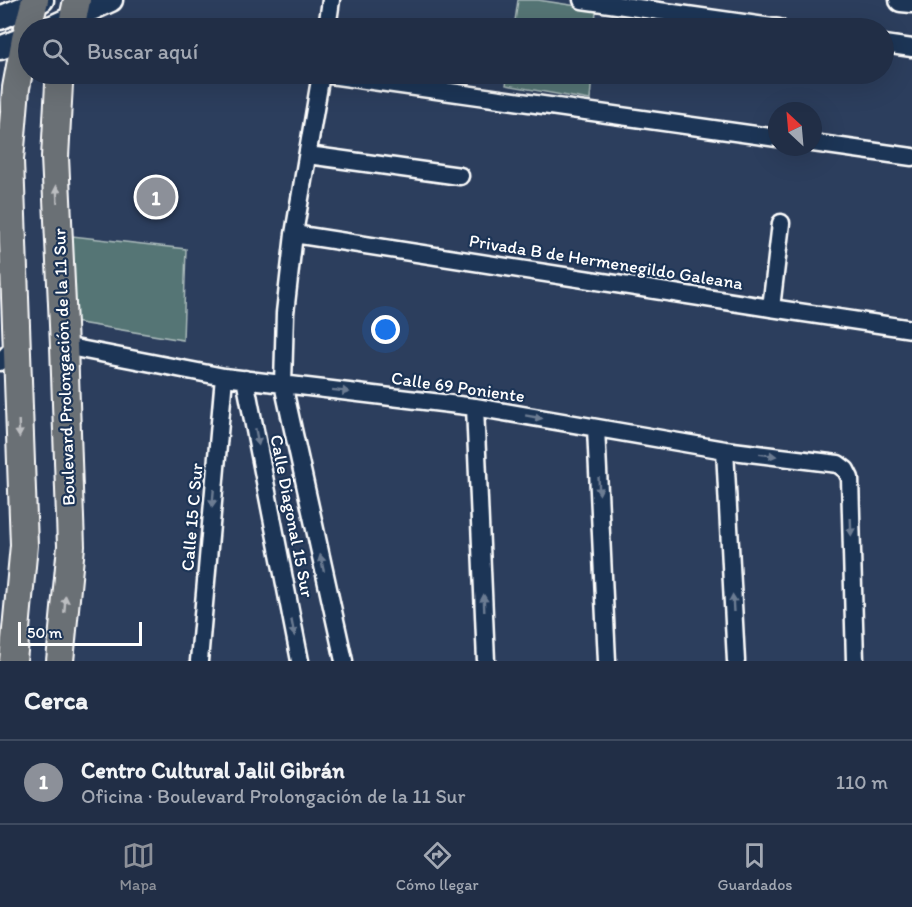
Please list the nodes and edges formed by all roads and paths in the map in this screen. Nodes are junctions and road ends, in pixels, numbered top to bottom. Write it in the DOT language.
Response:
graph roads {
  1 [pos="111,0"];
  2 [pos="331,0"];
  3 [pos="582,0"];
  4 [pos="901,0"];
  5 [pos="36,1"];
  6 [pos="912,1"];
  7 [pos="0,18"];
  8 [pos="32,18"];
  9 [pos="70,18"];
  10 [pos="328,18"];
  11 [pos="709,18"];
  12 [pos="18,41"];
  13 [pos="894,45"];
  14 [pos="0,48"];
  15 [pos="912,48"];
  16 [pos="18,79"];
  17 [pos="59,84"];
  18 [pos="320,84"];
  19 [pos="393,84"];
  20 [pos="768,137"];
  21 [pos="822,144"];
  22 [pos="5,151"];
  23 [pos="308,154"];
  24 [pos="912,157"];
  25 [pos="460,176"];
  26 [pos="781,223"];
  27 [pos="294,234"];
  28 [pos="771,308"];
  29 [pos="912,329"];
  30 [pos="64,346"];
  31 [pos="8,353"];
  32 [pos="224,377"];
  33 [pos="245,379"];
  34 [pos="283,384"];
  35 [pos="475,407"];
  36 [pos="596,428"];
  37 [pos="725,450"];
  38 [pos="13,661"];
  39 [pos="60,661"];
  40 [pos="199,661"];
  41 [pos="300,661"];
  42 [pos="344,661"];
  43 [pos="486,661"];
  44 [pos="607,661"];
  45 [pos="736,661"];
  46 [pos="855,661"];
  1 -- 9 [label="main road"];
  2 -- 10 [label="street"];
  3 -- 11 [label="street"];
  4 -- 6 [label="main road"];
  5 -- 7 [label="main road"];
  5 -- 8 [label="main road"];
  12 -- 14 [label="main road"];
  13 -- 15 [label="street"];
  16 -- 22 [label="main road"];
  30 -- 17 [label="main road, Boulevard Prolongación de la 11 Sur, one-way"];
  18 -- 23 [label="street, Calle Diagonal 15 Sur"];
  19 -- 20 [label="street"];
  21 -- 24 [label="street"];
  22 -- 31 [label="main road"];
  23 -- 25 [label="street"];
  23 -- 27 [label="street, Calle Diagonal 15 Sur"];
  26 -- 28 [label="street"];
  27 -- 28 [label="street, Privada B de Hermenegildo Galeana"];
  27 -- 34 [label="street, Calle Diagonal 15 Sur"];
  28 -- 29 [label="street, Privada B de Hermenegildo Galeana"];
  30 -- 32 [label="street, Calle 69 Poniente"];
  39 -- 30 [label="main road, Boulevard Prolongación de la 11 Sur, one-way"];
  31 -- 38 [label="main road, one-way"];
  32 -- 33 [label="street, Calle 69 Poniente"];
  32 -- 40 [label="street, Calle 15 C Sur, one-way"];
  33 -- 34 [label="street, Calle 69 Poniente"];
  33 -- 41 [label="street, Calle Diagonal 15 Sur, one-way"];
  34 -- 35 [label="street, Calle 69 Poniente, one-way"];
  42 -- 34 [label="street, Calle Diagonal 15 Sur, one-way"];
  35 -- 36 [label="street, Calle 69 Poniente, one-way"];
  43 -- 35 [label="street, one-way"];
  36 -- 37 [label="street, Calle 69 Poniente"];
  36 -- 44 [label="street, one-way"];
  45 -- 37 [label="street, one-way"];
  37 -- 46 [label="street, Calle 69 Poniente, one-way"];
}
